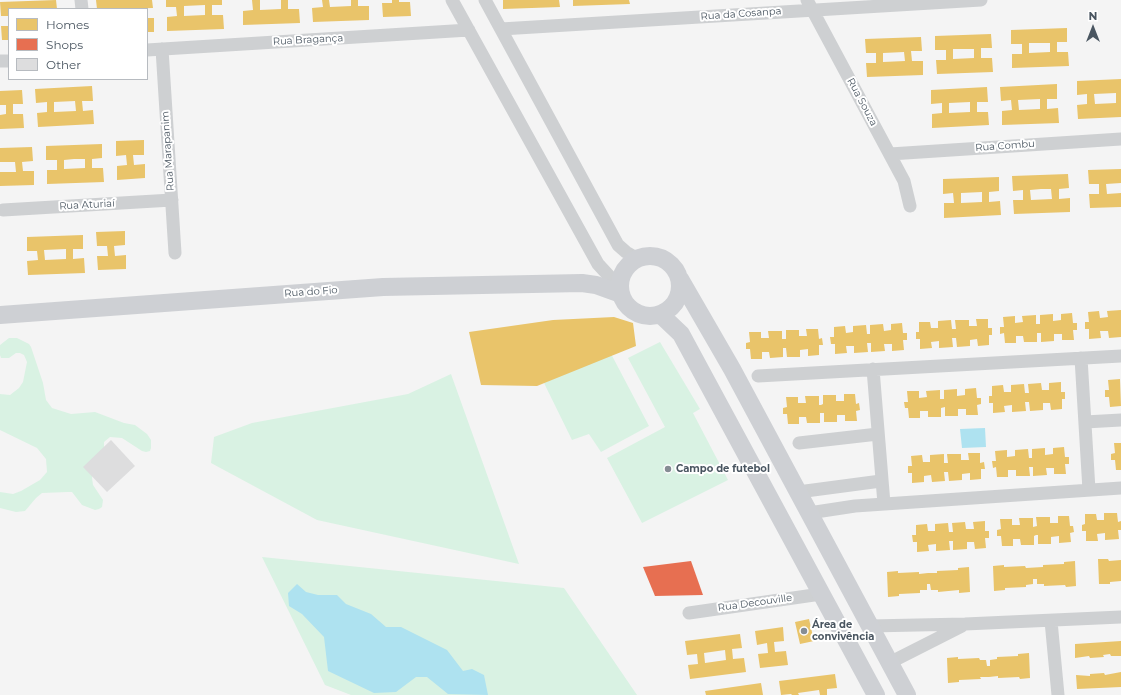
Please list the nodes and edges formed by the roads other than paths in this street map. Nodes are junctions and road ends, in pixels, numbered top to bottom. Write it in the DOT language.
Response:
graph roads {
  1 [pos="452,0"];
  2 [pos="485,0"];
  3 [pos="981,0"];
  4 [pos="809,5"];
  5 [pos="501,29"];
  6 [pos="469,30"];
  7 [pos="162,49"];
  8 [pos="148,50"];
  9 [pos="1121,139"];
  10 [pos="890,154"];
  11 [pos="172,200"];
  12 [pos="910,206"];
  13 [pos="3,210"];
  14 [pos="175,254"];
  15 [pos="638,259"];
  16 [pos="680,280"];
  17 [pos="620,291"];
  18 [pos="0,315"];
  19 [pos="661,315"];
  20 [pos="1121,356"];
  21 [pos="1081,358"];
  22 [pos="873,369"];
  23 [pos="758,376"];
  24 [pos="1121,420"];
  25 [pos="1085,422"];
  26 [pos="878,434"];
  27 [pos="799,443"];
  28 [pos="881,481"];
  29 [pos="1121,488"];
  30 [pos="1089,490"];
  31 [pos="798,492"];
  32 [pos="884,504"];
  33 [pos="809,513"];
  34 [pos="822,594"];
  35 [pos="689,613"];
  36 [pos="1121,617"];
  37 [pos="1051,621"];
  38 [pos="965,624"];
  39 [pos="870,626"];
  40 [pos="890,663"];
  41 [pos="876,695"];
  42 [pos="907,695"];
  43 [pos="1058,695"];
  1 -- 6 [label="street"];
  2 -- 5 [label="street"];
  3 -- 4 [label="street, Rua da Cosanpa"];
  4 -- 5 [label="street, Rua da Cosanpa"];
  4 -- 10 [label="street, Rua Souza"];
  5 -- 15 [label="street"];
  6 -- 7 [label="street, Rua Bragança"];
  6 -- 17 [label="street"];
  7 -- 8 [label="street, Rua Bragança"];
  7 -- 11 [label="street, Rua Marapanim"];
  9 -- 10 [label="street, Rua Combu"];
  10 -- 12 [label="street, Rua Souza"];
  11 -- 13 [label="street, Rua Aturiaí"];
  11 -- 14 [label="street, Rua Marapanim"];
  15 -- 16 [label="street"];
  15 -- 17 [label="street"];
  16 -- 19 [label="street"];
  16 -- 31 [label="street"];
  17 -- 18 [label="street, Rua do Fio"];
  17 -- 19 [label="street"];
  19 -- 34 [label="street"];
  20 -- 21 [label="street"];
  21 -- 22 [label="street"];
  21 -- 25 [label="street"];
  22 -- 23 [label="street"];
  22 -- 26 [label="street"];
  24 -- 25 [label="street"];
  25 -- 30 [label="street"];
  26 -- 27 [label="street"];
  26 -- 28 [label="street"];
  28 -- 31 [label="street"];
  28 -- 32 [label="street"];
  29 -- 30 [label="street"];
  30 -- 32 [label="street"];
  31 -- 33 [label="street"];
  32 -- 33 [label="street"];
  33 -- 39 [label="street"];
  34 -- 35 [label="street, Rua Decouville"];
  34 -- 41 [label="street"];
  36 -- 37 [label="street"];
  37 -- 38 [label="street"];
  37 -- 43 [label="street"];
  38 -- 39 [label="street"];
  38 -- 40 [label="street"];
  39 -- 40 [label="street"];
  40 -- 42 [label="street"];
}
